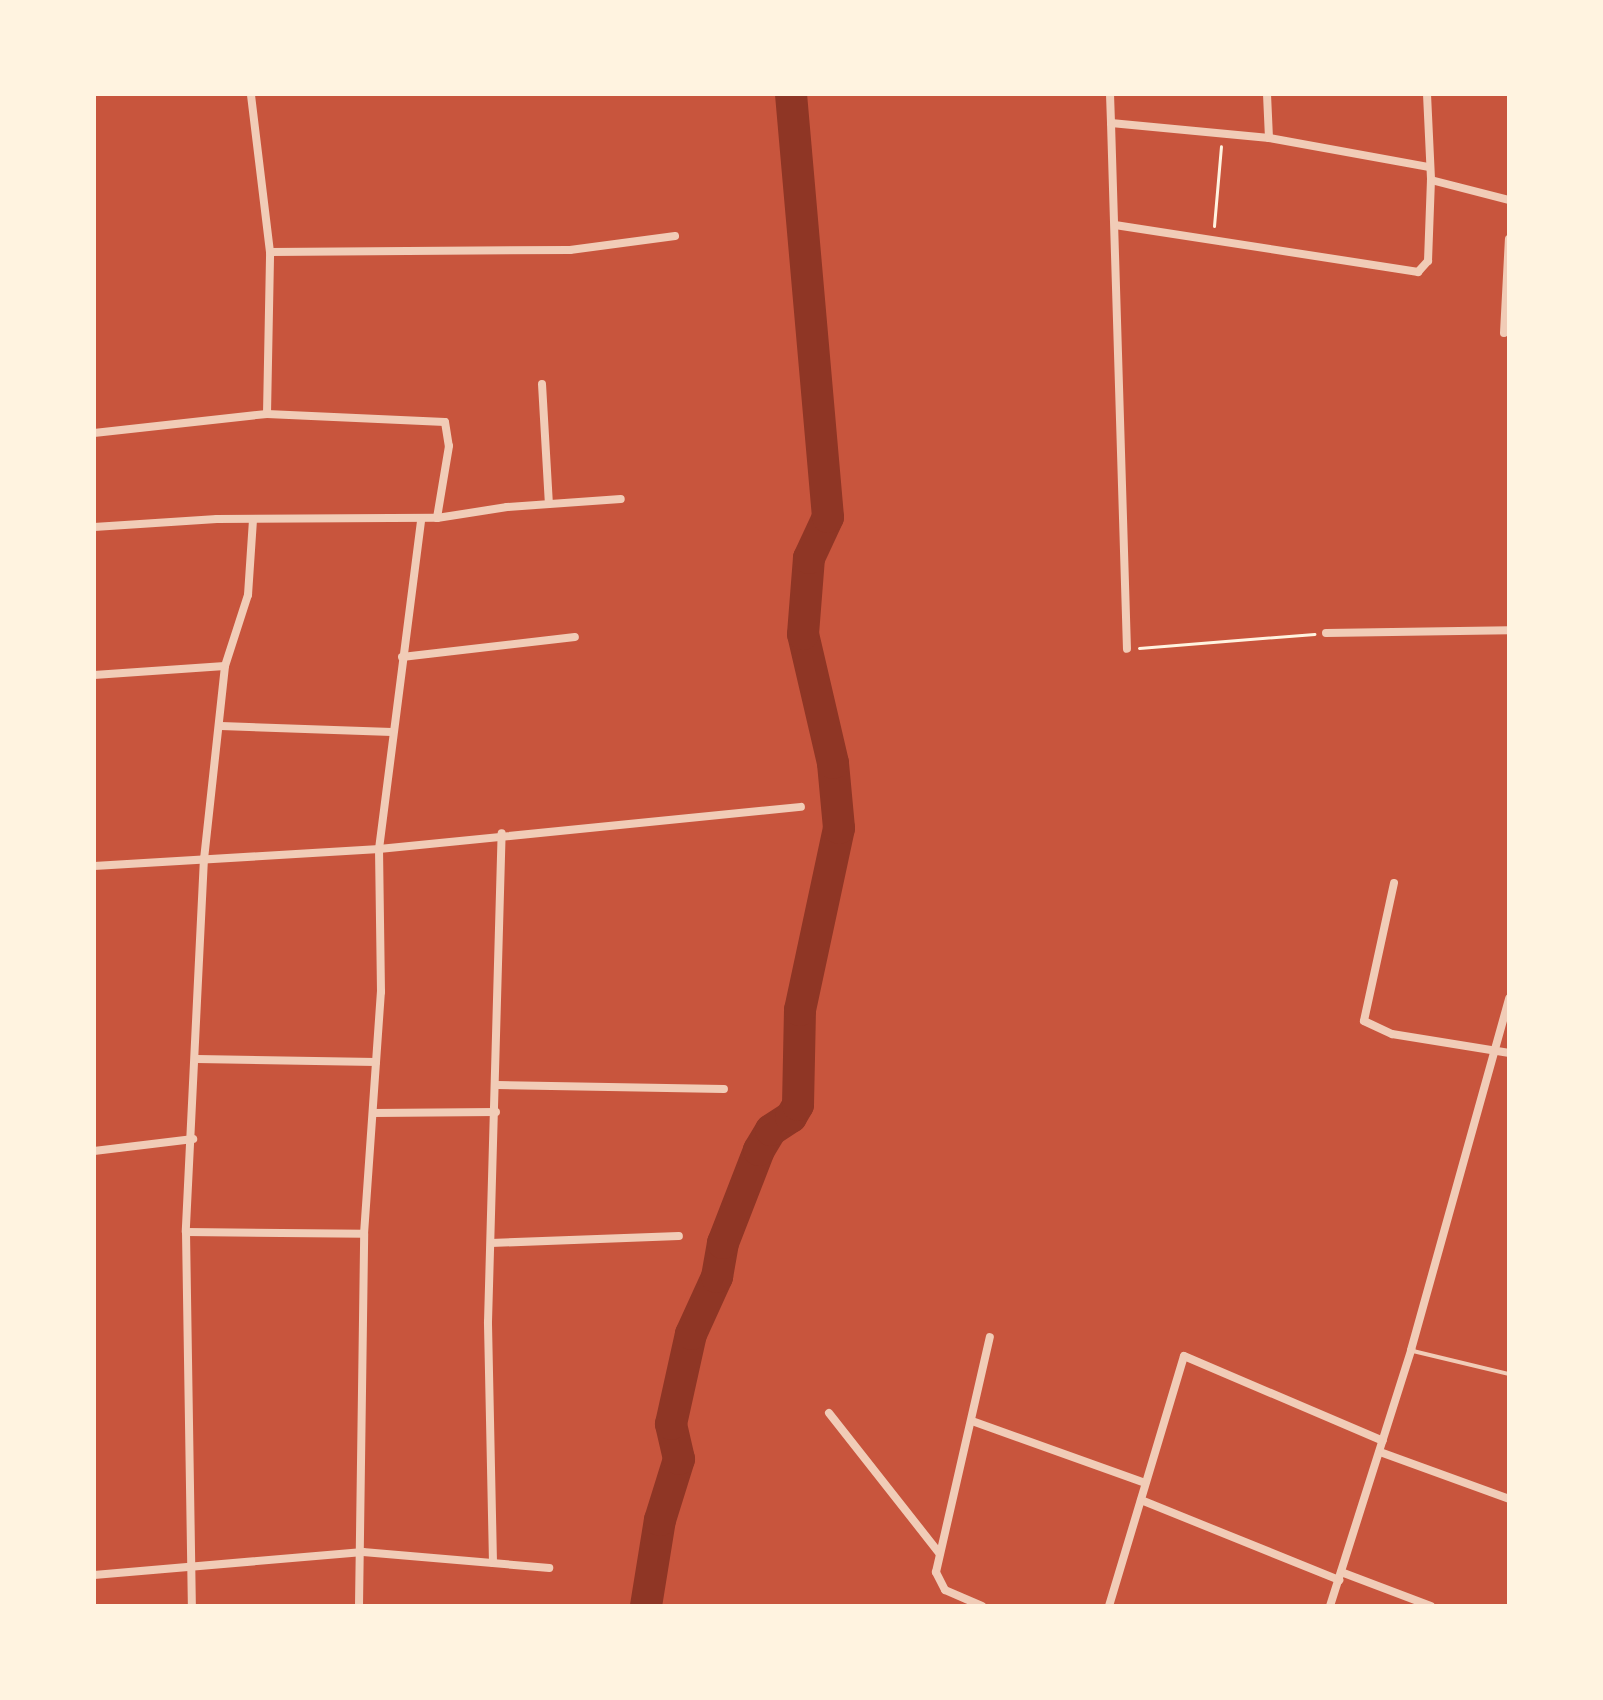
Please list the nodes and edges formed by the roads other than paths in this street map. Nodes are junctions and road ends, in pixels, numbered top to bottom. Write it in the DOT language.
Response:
graph roads {
  1 [pos="251,94"];
  2 [pos="1110,94"];
  3 [pos="1267,94"];
  4 [pos="1427,94"];
  5 [pos="1111,123"];
  6 [pos="1269,138"];
  7 [pos="1429,167"];
  8 [pos="1431,180"];
  9 [pos="1509,200"];
  10 [pos="1115,225"];
  11 [pos="675,236"];
  12 [pos="1509,239"];
  13 [pos="270,252"];
  14 [pos="1504,333"];
  15 [pos="542,384"];
  16 [pos="267,414"];
  17 [pos="94,433"];
  18 [pos="621,499"];
  19 [pos="549,504"];
  20 [pos="437,518"];
  21 [pos="253,519"];
  22 [pos="421,519"];
  23 [pos="94,527"];
  24 [pos="1509,630"];
  25 [pos="1326,633"];
  26 [pos="575,637"];
  27 [pos="1127,649"];
  28 [pos="402,657"];
  29 [pos="225,666"];
  30 [pos="94,675"];
  31 [pos="221,726"];
  32 [pos="392,732"];
  33 [pos="801,807"];
  34 [pos="502,833"];
  35 [pos="379,849"];
  36 [pos="204,858"];
  37 [pos="94,866"];
  38 [pos="1394,883"];
  39 [pos="1509,998"];
  40 [pos="1493,1051"];
  41 [pos="1509,1053"];
  42 [pos="197,1059"];
  43 [pos="376,1062"];
  44 [pos="497,1085"];
  45 [pos="724,1089"];
  46 [pos="496,1112"];
  47 [pos="373,1113"];
  48 [pos="193,1139"];
  49 [pos="94,1151"];
  50 [pos="186,1232"];
  51 [pos="364,1234"];
  52 [pos="679,1236"];
  53 [pos="491,1243"];
  54 [pos="990,1337"];
  55 [pos="1411,1350"];
  56 [pos="1509,1374"];
  57 [pos="829,1413"];
  58 [pos="972,1421"];
  59 [pos="1383,1441"];
  60 [pos="1380,1452"];
  61 [pos="1145,1483"];
  62 [pos="1509,1499"];
  63 [pos="1141,1500"];
  64 [pos="363,1552"];
  65 [pos="940,1554"];
  66 [pos="493,1563"];
  67 [pos="189,1565"];
  68 [pos="549,1568"];
  69 [pos="94,1575"];
  70 [pos="1340,1576"];
  71 [pos="192,1606"];
  72 [pos="359,1606"];
  73 [pos="982,1606"];
  74 [pos="1109,1606"];
  75 [pos="1330,1606"];
  76 [pos="1431,1606"];
  1 -- 13 [label="street"];
  2 -- 5 [label="street"];
  3 -- 6 [label="street"];
  4 -- 7 [label="street"];
  5 -- 6 [label="street"];
  5 -- 10 [label="street"];
  6 -- 7 [label="street"];
  7 -- 8 [label="street"];
  8 -- 9 [label="street"];
  8 -- 10 [label="street"];
  10 -- 27 [label="street"];
  11 -- 13 [label="street"];
  12 -- 14 [label="street"];
  13 -- 16 [label="street"];
  15 -- 19 [label="street"];
  16 -- 17 [label="street"];
  16 -- 20 [label="street"];
  18 -- 19 [label="street"];
  19 -- 20 [label="street"];
  20 -- 22 [label="street"];
  21 -- 22 [label="street"];
  21 -- 23 [label="street"];
  21 -- 29 [label="street"];
  22 -- 28 [label="street"];
  24 -- 25 [label="street"];
  26 -- 28 [label="street"];
  28 -- 32 [label="street"];
  29 -- 30 [label="street"];
  29 -- 31 [label="street"];
  31 -- 32 [label="street"];
  31 -- 36 [label="street"];
  32 -- 35 [label="street"];
  33 -- 34 [label="street"];
  34 -- 35 [label="street"];
  34 -- 44 [label="street"];
  35 -- 36 [label="street"];
  35 -- 43 [label="street"];
  36 -- 37 [label="street"];
  36 -- 42 [label="street"];
  38 -- 40 [label="street"];
  39 -- 40 [label="street"];
  40 -- 41 [label="street"];
  40 -- 55 [label="street"];
  42 -- 43 [label="street"];
  42 -- 48 [label="street"];
  43 -- 47 [label="street"];
  44 -- 45 [label="street"];
  44 -- 46 [label="street"];
  46 -- 47 [label="street"];
  46 -- 53 [label="street"];
  47 -- 51 [label="street"];
  48 -- 49 [label="street"];
  48 -- 50 [label="street"];
  50 -- 51 [label="street"];
  50 -- 67 [label="street"];
  51 -- 64 [label="street"];
  52 -- 53 [label="street"];
  53 -- 66 [label="street"];
  54 -- 58 [label="street"];
  55 -- 56 [label="lane"];
  55 -- 59 [label="street"];
  57 -- 65 [label="street"];
  58 -- 61 [label="street"];
  58 -- 65 [label="street"];
  59 -- 60 [label="street"];
  59 -- 61 [label="street"];
  60 -- 62 [label="street"];
  60 -- 70 [label="street"];
  61 -- 63 [label="street"];
  63 -- 70 [label="street"];
  63 -- 74 [label="street"];
  64 -- 66 [label="street"];
  64 -- 67 [label="street"];
  64 -- 72 [label="street"];
  65 -- 73 [label="street"];
  66 -- 68 [label="street"];
  67 -- 69 [label="street"];
  67 -- 71 [label="street"];
  70 -- 75 [label="street"];
  70 -- 76 [label="street"];
}
